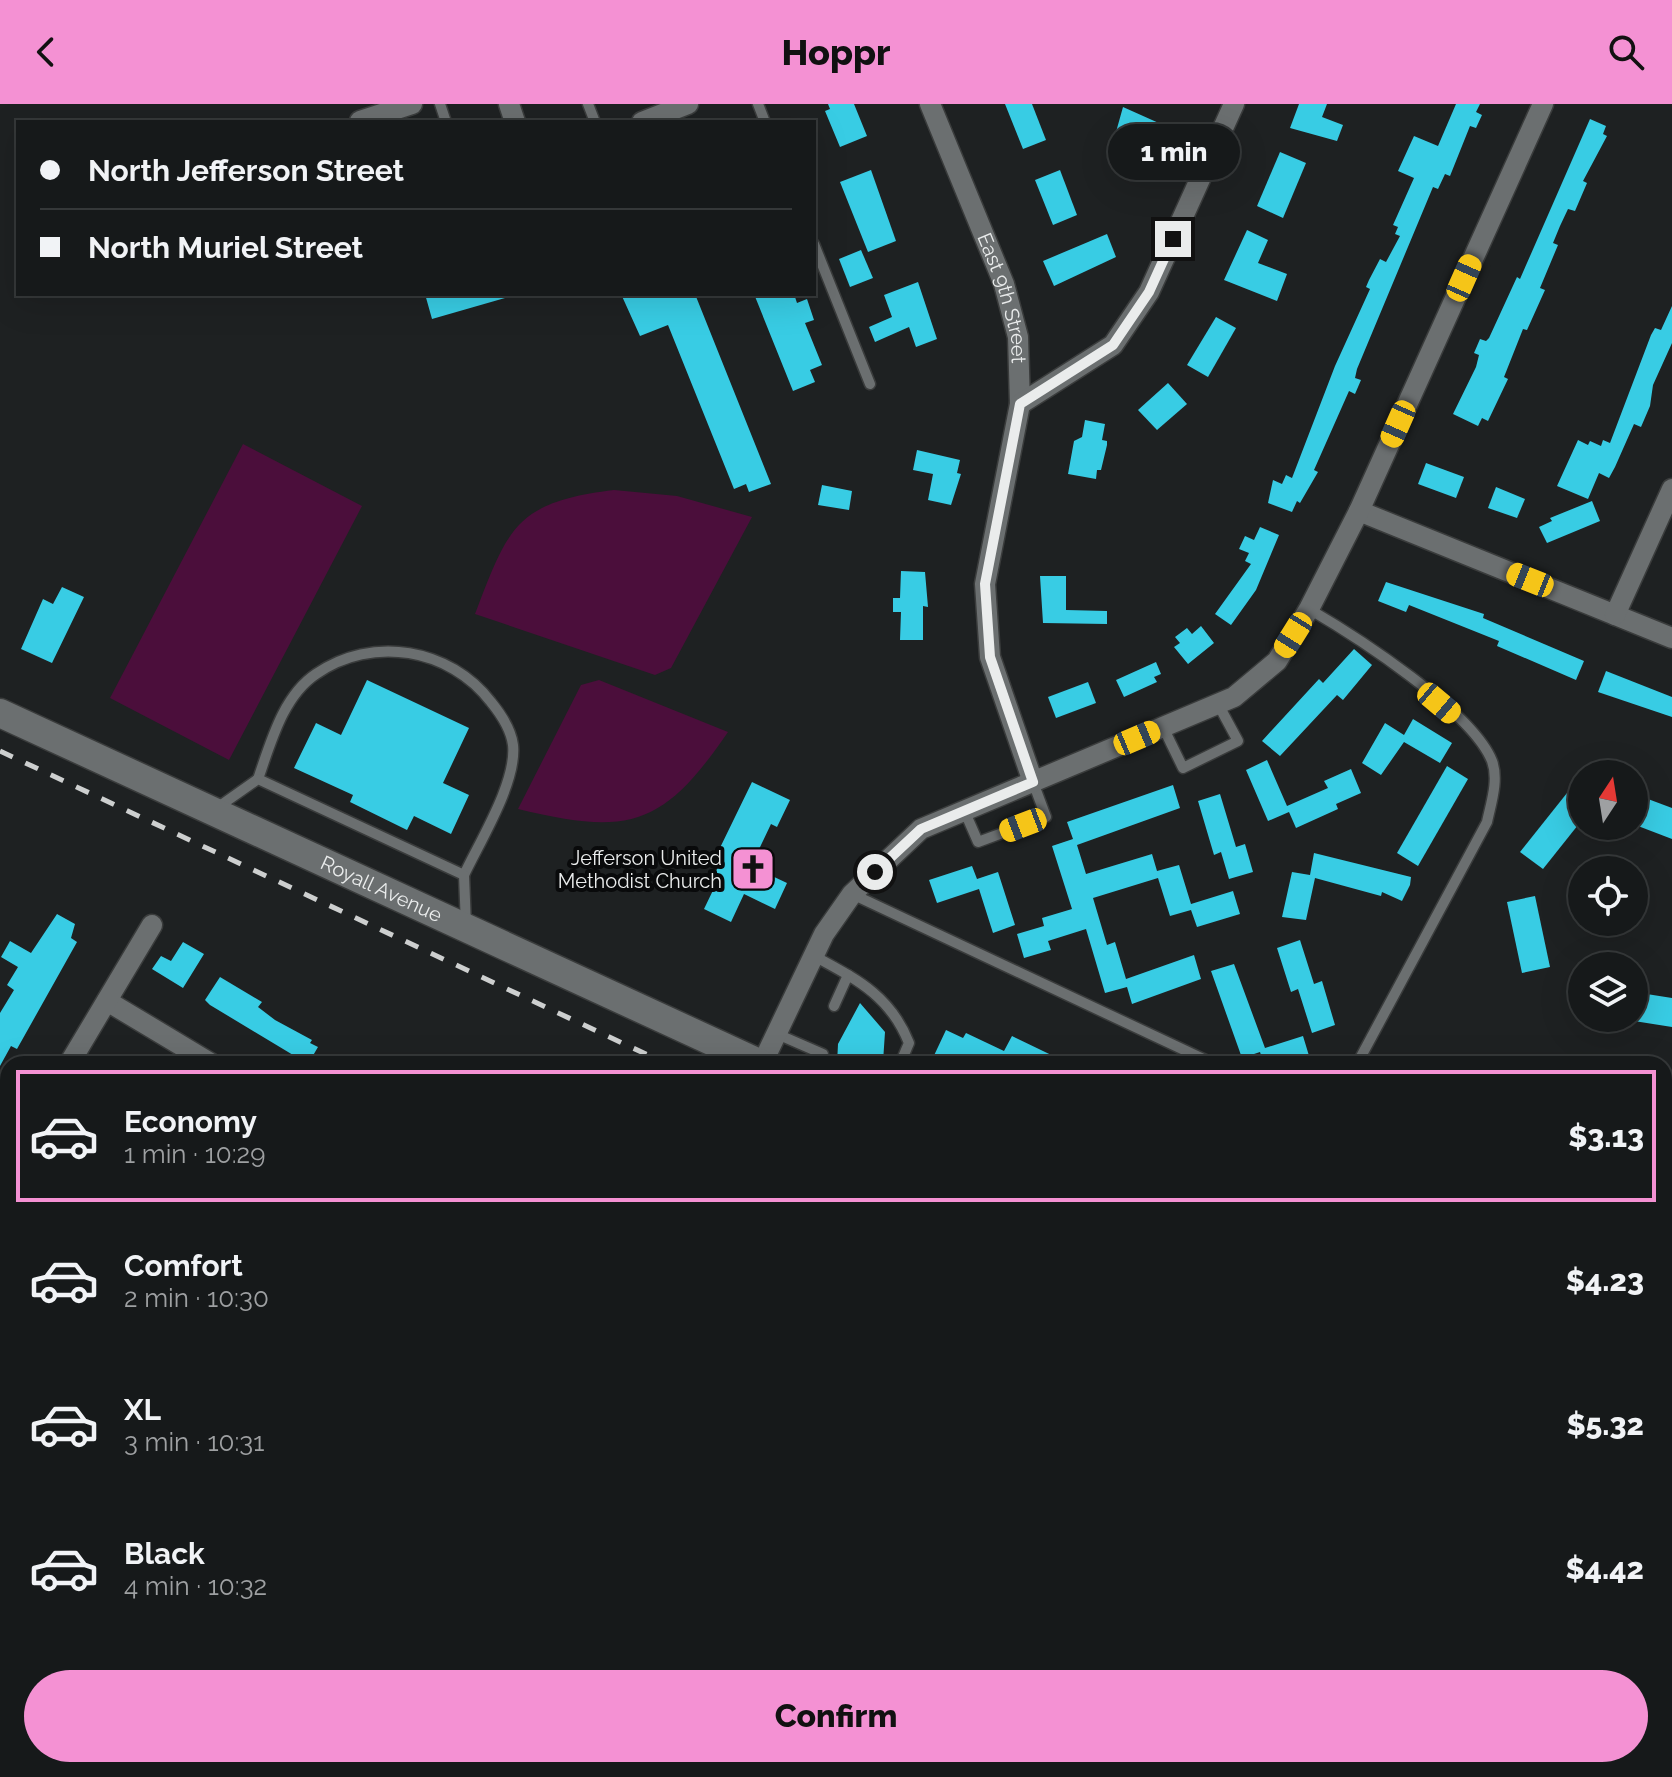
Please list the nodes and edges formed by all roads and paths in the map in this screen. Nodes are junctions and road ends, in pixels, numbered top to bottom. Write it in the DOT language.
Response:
graph roads {
  1 [pos="412,104"];
  2 [pos="688,104"];
  3 [pos="930,104"];
  4 [pos="1234,104"];
  5 [pos="1543,104"];
  6 [pos="363,120"];
  7 [pos="647,120"];
  8 [pos="816,249"];
  9 [pos="870,384"];
  10 [pos="1020,404"];
  11 [pos="1672,489"];
  12 [pos="1359,511"];
  13 [pos="1309,609"];
  14 [pos="1615,615"];
  15 [pos="1672,638"];
  16 [pos="1218,704"];
  17 [pos="0,713"];
  18 [pos="1163,727"];
  19 [pos="258,779"];
  20 [pos="1033,782"];
  21 [pos="964,810"];
  22 [pos="213,811"];
  23 [pos="464,875"];
  24 [pos="852,894"];
  25 [pos="152,925"];
  26 [pos="466,928"];
  27 [pos="814,956"];
  28 [pos="848,975"];
  29 [pos="107,1001"];
  30 [pos="834,1006"];
  31 [pos="777,1034"];
  32 [pos="823,1054"];
  33 [pos="74,1056"];
  34 [pos="199,1056"];
  35 [pos="745,1056"];
  36 [pos="766,1056"];
  37 [pos="903,1056"];
  38 [pos="1197,1056"];
  39 [pos="1361,1056"];
  1 -- 6 [label="street"];
  2 -- 7 [label="street"];
  3 -- 10 [label="street, East 9th Street"];
  4 -- 10 [label="street"];
  5 -- 12 [label="street"];
  8 -- 9 [label="lane"];
  10 -- 20 [label="street, East 9th Street"];
  11 -- 14 [label="street"];
  12 -- 13 [label="street"];
  12 -- 14 [label="street"];
  13 -- 16 [label="street"];
  13 -- 39 [label="lane"];
  14 -- 15 [label="street"];
  16 -- 18 [label="street"];
  16 -- 18 [label="lane"];
  17 -- 22 [label="street, Royall Avenue"];
  18 -- 20 [label="street"];
  19 -- 22 [label="lane"];
  19 -- 23 [label="lane"];
  19 -- 23 [label="lane"];
  20 -- 21 [label="street"];
  20 -- 21 [label="lane"];
  21 -- 24 [label="street"];
  22 -- 26 [label="street, Royall Avenue"];
  23 -- 26 [label="lane"];
  24 -- 27 [label="street"];
  24 -- 38 [label="lane"];
  25 -- 29 [label="street"];
  26 -- 35 [label="street, Royall Avenue"];
  27 -- 28 [label="lane"];
  27 -- 31 [label="street"];
  28 -- 30 [label="lane"];
  28 -- 37 [label="lane"];
  29 -- 33 [label="street"];
  29 -- 34 [label="street"];
  31 -- 32 [label="lane"];
  31 -- 36 [label="street"];
}
